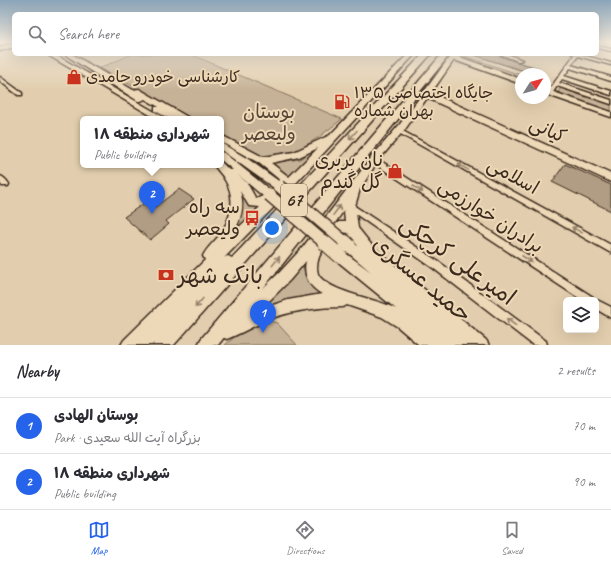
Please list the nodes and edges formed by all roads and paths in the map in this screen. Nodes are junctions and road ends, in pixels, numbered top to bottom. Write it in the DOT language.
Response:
graph roads {
  1 [pos="56,58"];
  2 [pos="77,58"];
  3 [pos="408,58"];
  4 [pos="423,58"];
  5 [pos="448,58"];
  6 [pos="449,58"];
  7 [pos="459,58"];
  8 [pos="514,58"];
  9 [pos="573,58"];
  10 [pos="590,58"];
  11 [pos="520,60"];
  12 [pos="611,64"];
  13 [pos="568,66"];
  14 [pos="561,77"];
  15 [pos="0,79"];
  16 [pos="611,79"];
  17 [pos="515,80"];
  18 [pos="97,82"];
  19 [pos="119,84"];
  20 [pos="556,84"];
  21 [pos="551,89"];
  22 [pos="551,93"];
  23 [pos="611,93"];
  24 [pos="20,94"];
  25 [pos="426,94"];
  26 [pos="611,102"];
  27 [pos="611,115"];
  28 [pos="145,116"];
  29 [pos="158,116"];
  30 [pos="171,116"];
  31 [pos="181,116"];
  32 [pos="399,131"];
  33 [pos="336,134"];
  34 [pos="224,140"];
  35 [pos="224,148"];
  36 [pos="224,157"];
  37 [pos="374,160"];
  38 [pos="262,161"];
  39 [pos="223,168"];
  40 [pos="223,168"];
  41 [pos="611,178"];
  42 [pos="357,185"];
  43 [pos="350,206"];
  44 [pos="352,230"];
  45 [pos="256,239"];
  46 [pos="611,249"];
  47 [pos="345,251"];
  48 [pos="585,297"];
  49 [pos="355,300"];
  50 [pos="168,305"];
  51 [pos="599,306"];
  52 [pos="611,313"];
  53 [pos="129,345"];
  54 [pos="139,345"];
  55 [pos="162,345"];
  56 [pos="207,345"];
  57 [pos="430,345"];
  58 [pos="447,345"];
  59 [pos="466,345"];
  60 [pos="481,345"];
  61 [pos="542,345"];
  1 -- 18 [label="main road"];
  2 -- 19 [label="main road"];
  3 -- 33 [label="main road"];
  4 -- 45 [label="highway, 67, one-way"];
  56 -- 5 [label="highway, 67, one-way"];
  6 -- 25 [label="main road"];
  7 -- 17 [label="main road"];
  8 -- 11 [label="street"];
  9 -- 13 [label="street"];
  10 -- 12 [label="street"];
  13 -- 14 [label="street"];
  13 -- 16 [label="street"];
  14 -- 20 [label="street"];
  14 -- 23 [label="street"];
  15 -- 24 [label="street"];
  18 -- 28 [label="main road"];
  18 -- 29 [label="main road"];
  19 -- 30 [label="main road"];
  19 -- 31 [label="main road"];
  20 -- 21 [label="street"];
  20 -- 26 [label="street"];
  22 -- 27 [label="main road"];
  25 -- 32 [label="main road"];
  25 -- 41 [label="main road, کیانی"];
  32 -- 37 [label="main road"];
  46 -- 32 [label="street, اسلامی, one-way"];
  33 -- 38 [label="main road"];
  33 -- 50 [label="main road"];
  34 -- 38 [label="main road"];
  35 -- 47 [label="main road, bridge"];
  36 -- 47 [label="main road, bridge"];
  37 -- 42 [label="main road"];
  37 -- 48 [label="street, برادران خوارزمی, one-way"];
  38 -- 39 [label="main road"];
  40 -- 50 [label="main road"];
  42 -- 43 [label="main road"];
  49 -- 42 [label="main road, one-way"];
  43 -- 44 [label="main road"];
  61 -- 43 [label="street, امیرعلی کرچکی, one-way"];
  44 -- 49 [label="main road"];
  44 -- 60 [label="main road"];
  45 -- 54 [label="highway"];
  45 -- 55 [label="highway, 67, one-way"];
  47 -- 58 [label="main road, حمید عسگری"];
  47 -- 59 [label="main road, حمید عسگری"];
  49 -- 57 [label="main road"];
  50 -- 53 [label="main road"];
  51 -- 52 [label="street"];
}
